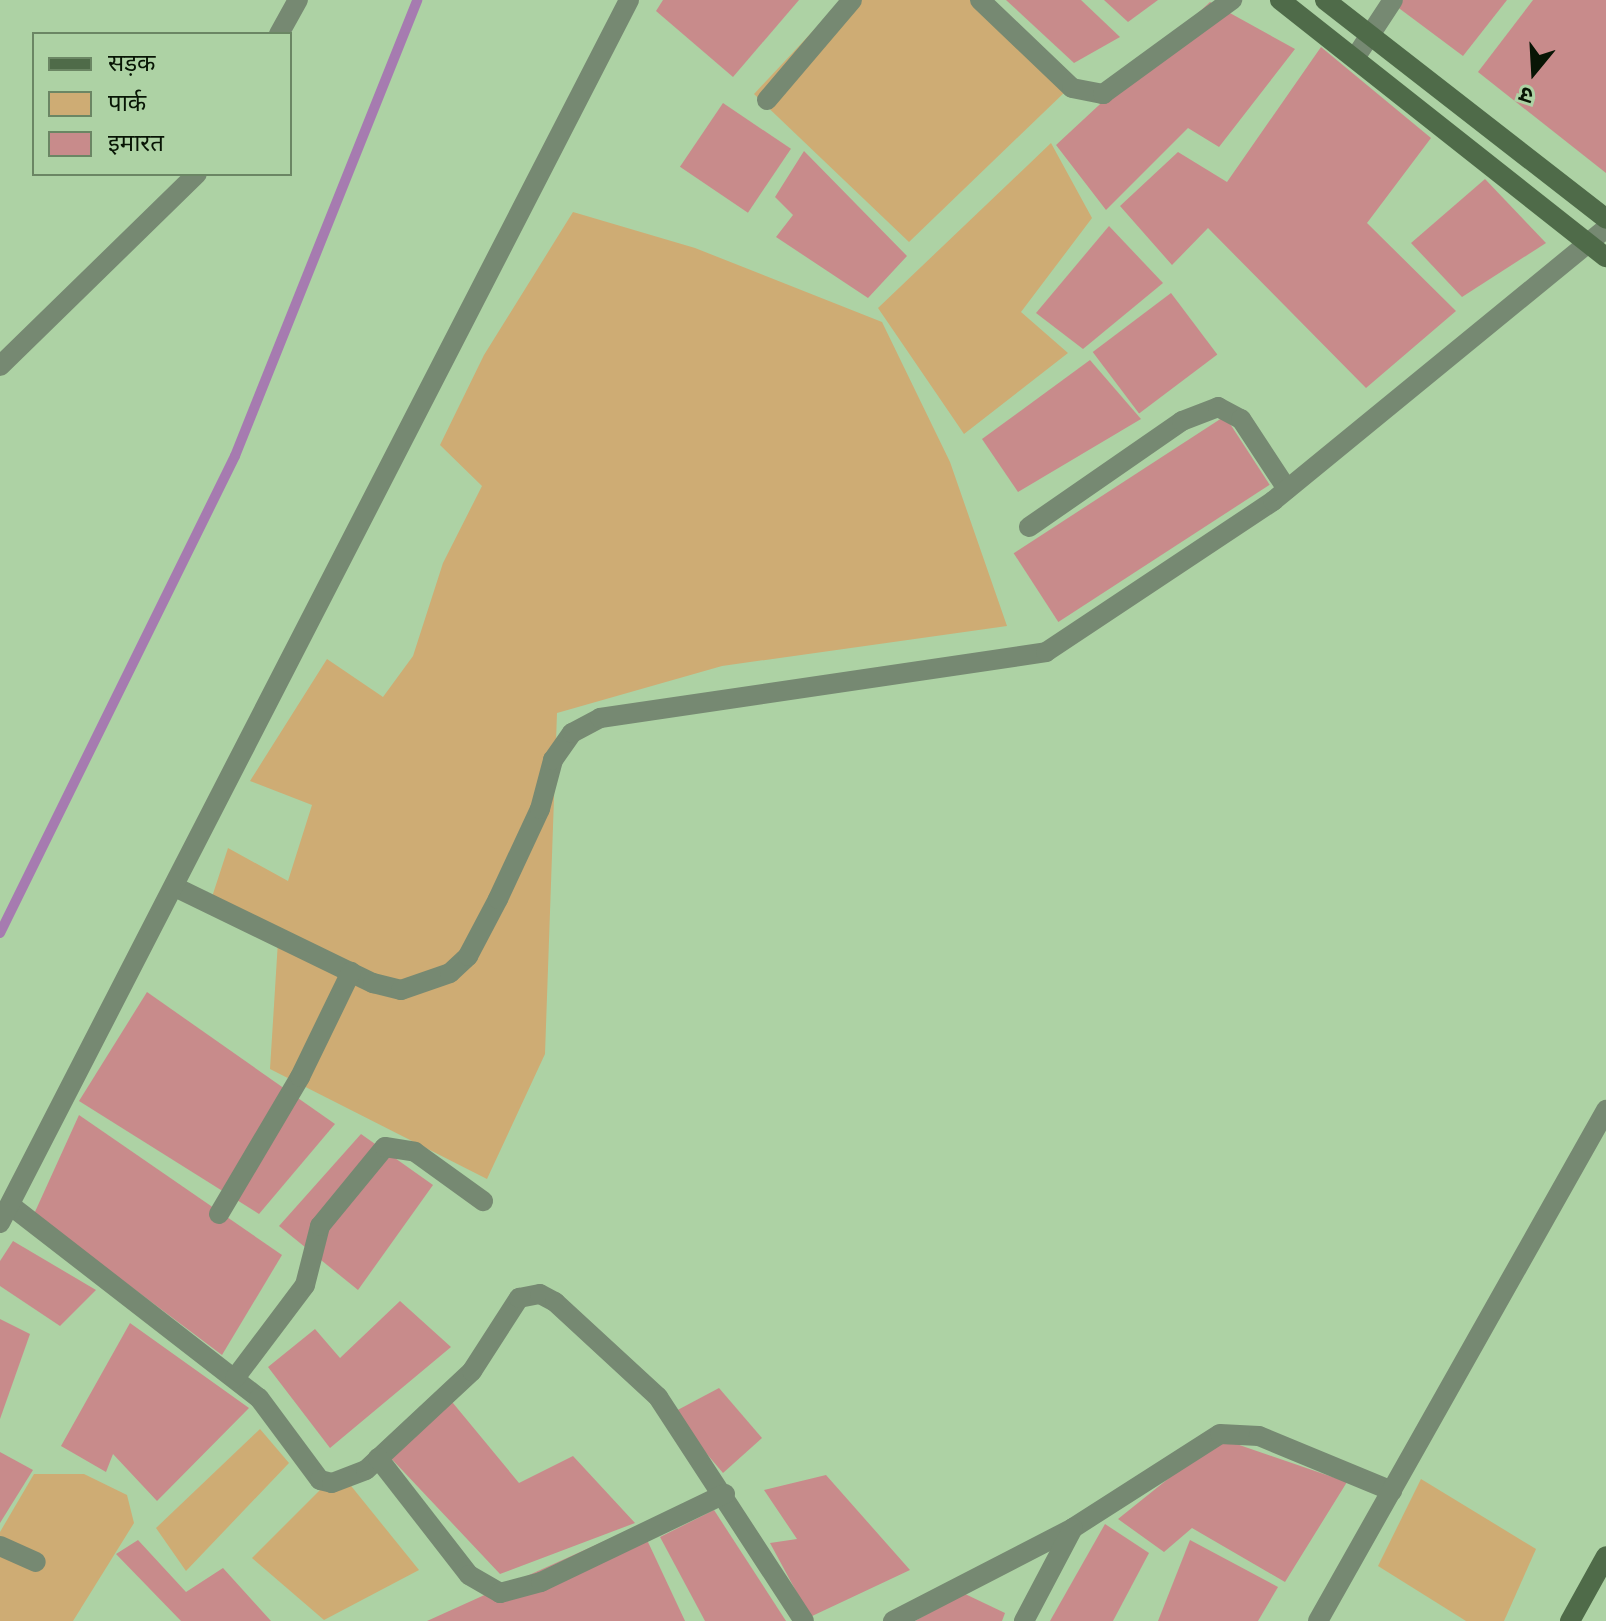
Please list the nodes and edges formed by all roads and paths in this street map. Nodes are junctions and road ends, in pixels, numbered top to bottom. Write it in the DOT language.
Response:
graph roads {
  1 [pos="298,0"];
  2 [pos="629,0"];
  3 [pos="852,0"];
  4 [pos="980,0"];
  5 [pos="1232,0"];
  6 [pos="1280,0"];
  7 [pos="1325,0"];
  8 [pos="1393,0"];
  9 [pos="280,32"];
  10 [pos="1370,35"];
  11 [pos="1355,58"];
  12 [pos="767,100"];
  13 [pos="195,176"];
  14 [pos="1606,219"];
  15 [pos="1606,228"];
  16 [pos="1590,243"];
  17 [pos="1606,257"];
  18 [pos="0,366"];
  19 [pos="1287,489"];
  20 [pos="1029,527"];
  21 [pos="177,888"];
  22 [pos="351,972"];
  23 [pos="1606,1110"];
  24 [pos="483,1201"];
  25 [pos="5,1214"];
  26 [pos="219,1214"];
  27 [pos="235,1378"];
  28 [pos="378,1458"];
  29 [pos="1392,1491"];
  30 [pos="725,1494"];
  31 [pos="1073,1528"];
  32 [pos="0,1546"];
  33 [pos="1606,1556"];
  34 [pos="36,1562"];
  35 [pos="804,1621"];
  36 [pos="893,1621"];
  37 [pos="1024,1621"];
  38 [pos="1318,1621"];
  39 [pos="1570,1621"];
  1 -- 9 [label="street"];
  2 -- 21 [label="street"];
  3 -- 12 [label="street"];
  4 -- 5 [label="street"];
  6 -- 11 [label="street"];
  7 -- 10 [label="street"];
  8 -- 10 [label="street"];
  10 -- 11 [label="street"];
  10 -- 14 [label="street"];
  11 -- 16 [label="street"];
  13 -- 18 [label="street"];
  15 -- 16 [label="street"];
  16 -- 17 [label="street"];
  16 -- 19 [label="street"];
  19 -- 20 [label="street"];
  19 -- 22 [label="street"];
  21 -- 22 [label="street"];
  21 -- 25 [label="street"];
  22 -- 26 [label="street"];
  23 -- 29 [label="street"];
  24 -- 27 [label="street"];
  25 -- 27 [label="street"];
  27 -- 28 [label="street"];
  28 -- 30 [label="street"];
  28 -- 30 [label="street"];
  29 -- 31 [label="street"];
  29 -- 38 [label="street"];
  30 -- 35 [label="street"];
  31 -- 36 [label="street"];
  31 -- 37 [label="street"];
  32 -- 34 [label="street"];
  33 -- 39 [label="street"];
}
